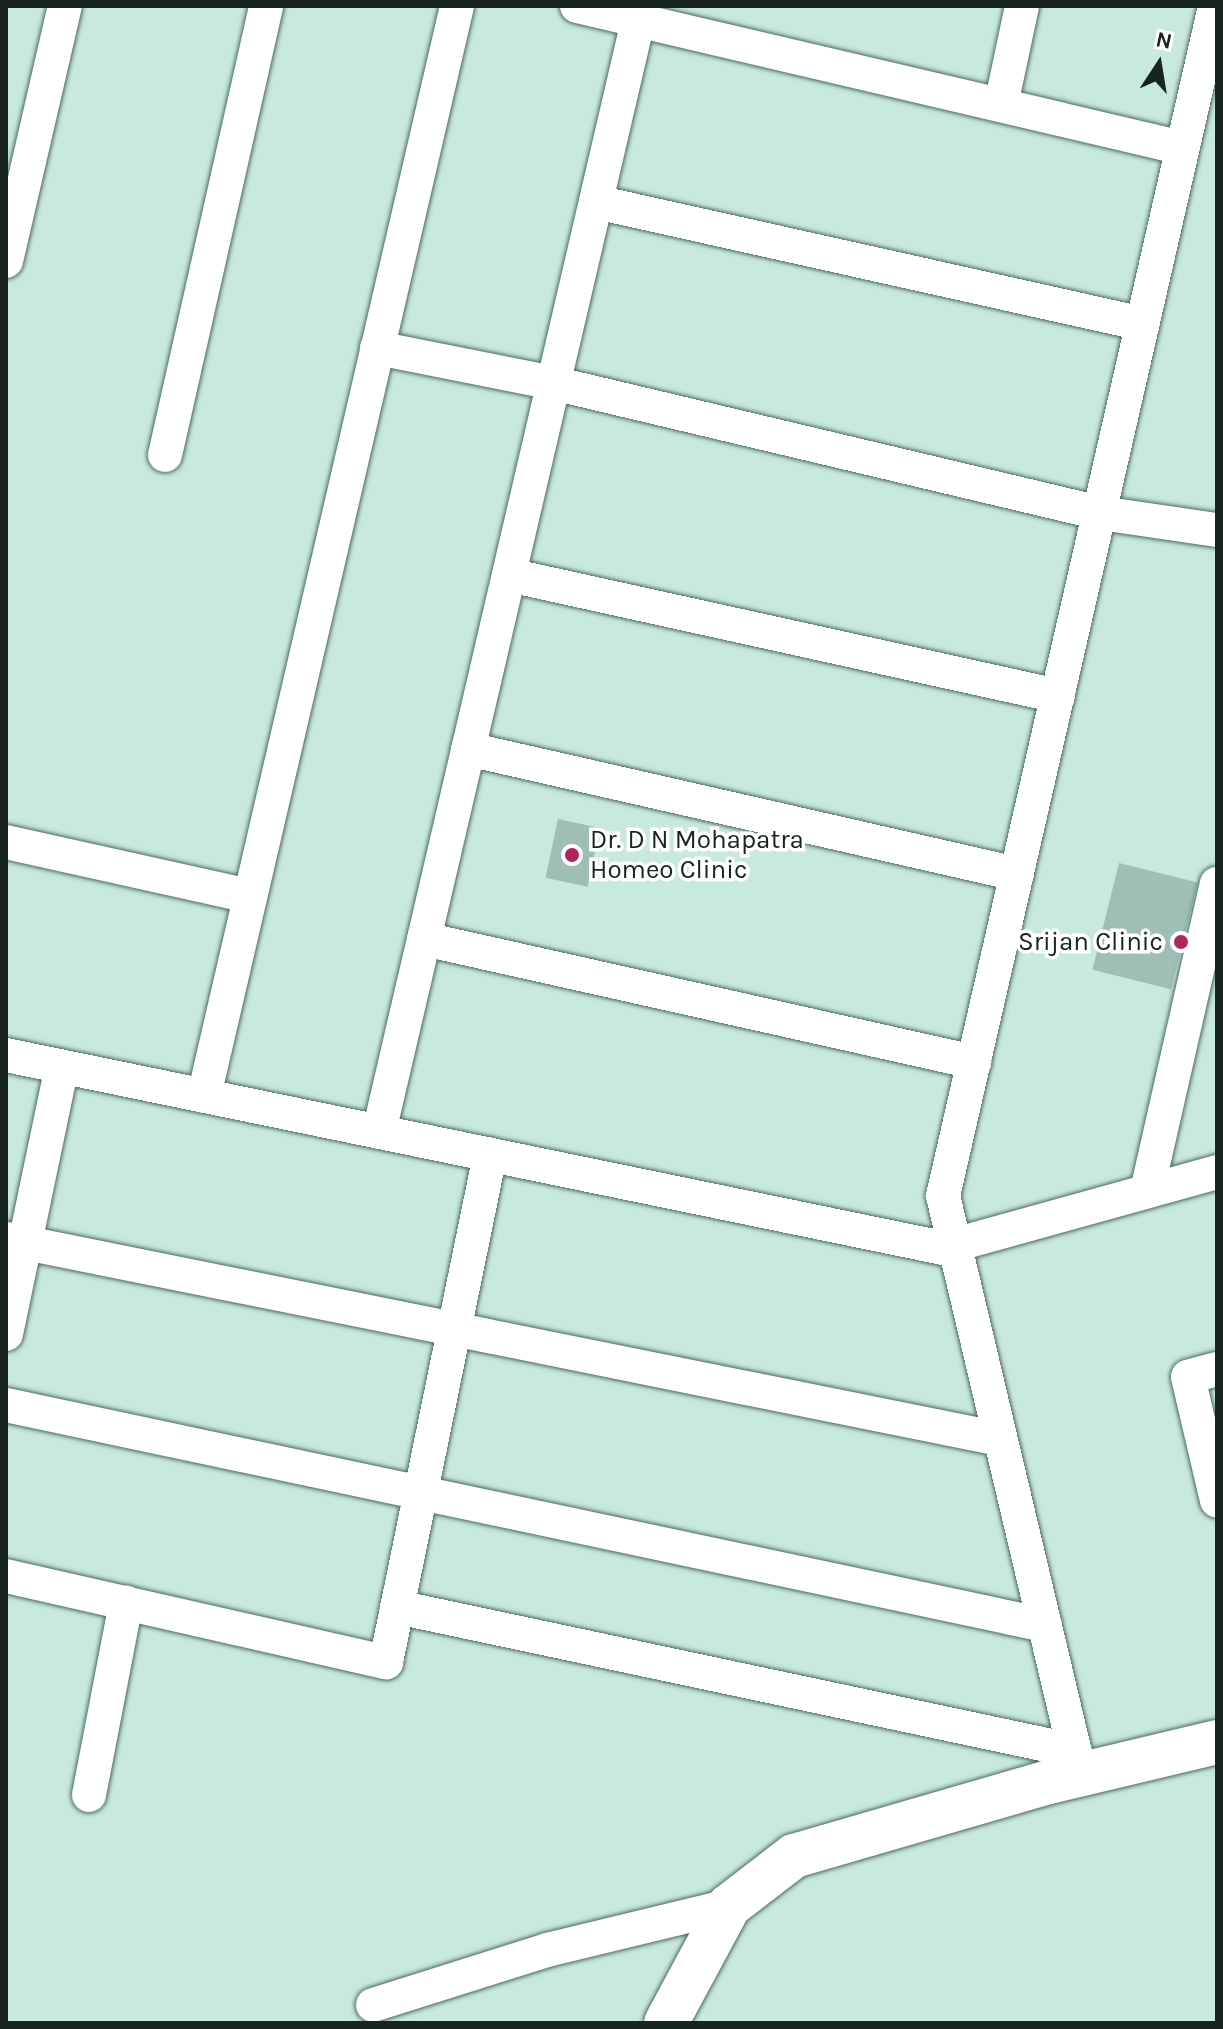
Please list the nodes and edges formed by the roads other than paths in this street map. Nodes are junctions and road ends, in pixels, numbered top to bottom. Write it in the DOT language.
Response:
graph roads {
  1 [pos="65,6"];
  2 [pos="266,6"];
  3 [pos="457,6"];
  4 [pos="1022,6"];
  5 [pos="1215,6"];
  6 [pos="607,11"];
  7 [pos="1001,105"];
  8 [pos="1183,148"];
  9 [pos="596,202"];
  10 [pos="6,261"];
  11 [pos="1143,324"];
  12 [pos="377,348"];
  13 [pos="553,383"];
  14 [pos="165,455"];
  15 [pos="1100,513"];
  16 [pos="1217,530"];
  17 [pos="509,575"];
  18 [pos="1058,696"];
  19 [pos="468,749"];
  20 [pos="6,842"];
  21 [pos="1017,874"];
  22 [pos="1217,884"];
  23 [pos="250,896"];
  24 [pos="424,939"];
  25 [pos="1209,967"];
  26 [pos="6,1055"];
  27 [pos="974,1062"];
  28 [pos="62,1067"];
  29 [pos="204,1096"];
  30 [pos="379,1132"];
  31 [pos="490,1155"];
  32 [pos="1217,1172"];
  33 [pos="1147,1191"];
  34 [pos="16,1241"];
  35 [pos="953,1245"];
  36 [pos="454,1329"];
  37 [pos="6,1334"];
  38 [pos="1217,1369"];
  39 [pos="6,1405"];
  40 [pos="1000,1439"];
  41 [pos="420,1493"];
  42 [pos="1217,1501"];
  43 [pos="6,1576"];
  44 [pos="126,1603"];
  45 [pos="397,1607"];
  46 [pos="1045,1625"];
  47 [pos="1217,1742"];
  48 [pos="1078,1762"];
  49 [pos="89,1795"];
  50 [pos="729,1906"];
  51 [pos="373,2005"];
  52 [pos="666,2023"];
  1 -- 10 [label="street"];
  2 -- 14 [label="street"];
  3 -- 12 [label="street"];
  4 -- 7 [label="street"];
  5 -- 8 [label="street"];
  6 -- 7 [label="street"];
  6 -- 9 [label="street"];
  7 -- 8 [label="street"];
  8 -- 11 [label="street"];
  9 -- 11 [label="street"];
  9 -- 13 [label="street"];
  11 -- 15 [label="street"];
  12 -- 13 [label="street"];
  12 -- 23 [label="street"];
  13 -- 15 [label="street"];
  13 -- 17 [label="street"];
  15 -- 16 [label="street"];
  15 -- 18 [label="street"];
  17 -- 18 [label="street"];
  17 -- 19 [label="street"];
  18 -- 21 [label="street"];
  19 -- 21 [label="street"];
  19 -- 24 [label="street"];
  20 -- 23 [label="street"];
  21 -- 27 [label="street"];
  22 -- 25 [label="street"];
  23 -- 29 [label="street"];
  24 -- 27 [label="street"];
  24 -- 30 [label="street"];
  25 -- 33 [label="street"];
  26 -- 28 [label="street"];
  27 -- 35 [label="street"];
  28 -- 29 [label="street"];
  28 -- 34 [label="street"];
  29 -- 30 [label="street"];
  30 -- 31 [label="street"];
  31 -- 35 [label="street"];
  31 -- 36 [label="street"];
  32 -- 33 [label="street"];
  33 -- 35 [label="street"];
  34 -- 36 [label="street"];
  34 -- 37 [label="street"];
  35 -- 40 [label="street"];
  36 -- 40 [label="street"];
  36 -- 41 [label="street"];
  38 -- 42 [label="street"];
  39 -- 41 [label="street"];
  40 -- 46 [label="street"];
  41 -- 45 [label="street"];
  41 -- 46 [label="street"];
  43 -- 44 [label="street"];
  44 -- 45 [label="street"];
  44 -- 49 [label="street"];
  45 -- 48 [label="street"];
  46 -- 48 [label="street"];
  47 -- 48 [label="street"];
  48 -- 50 [label="street"];
  50 -- 51 [label="street"];
  50 -- 52 [label="street"];
}
